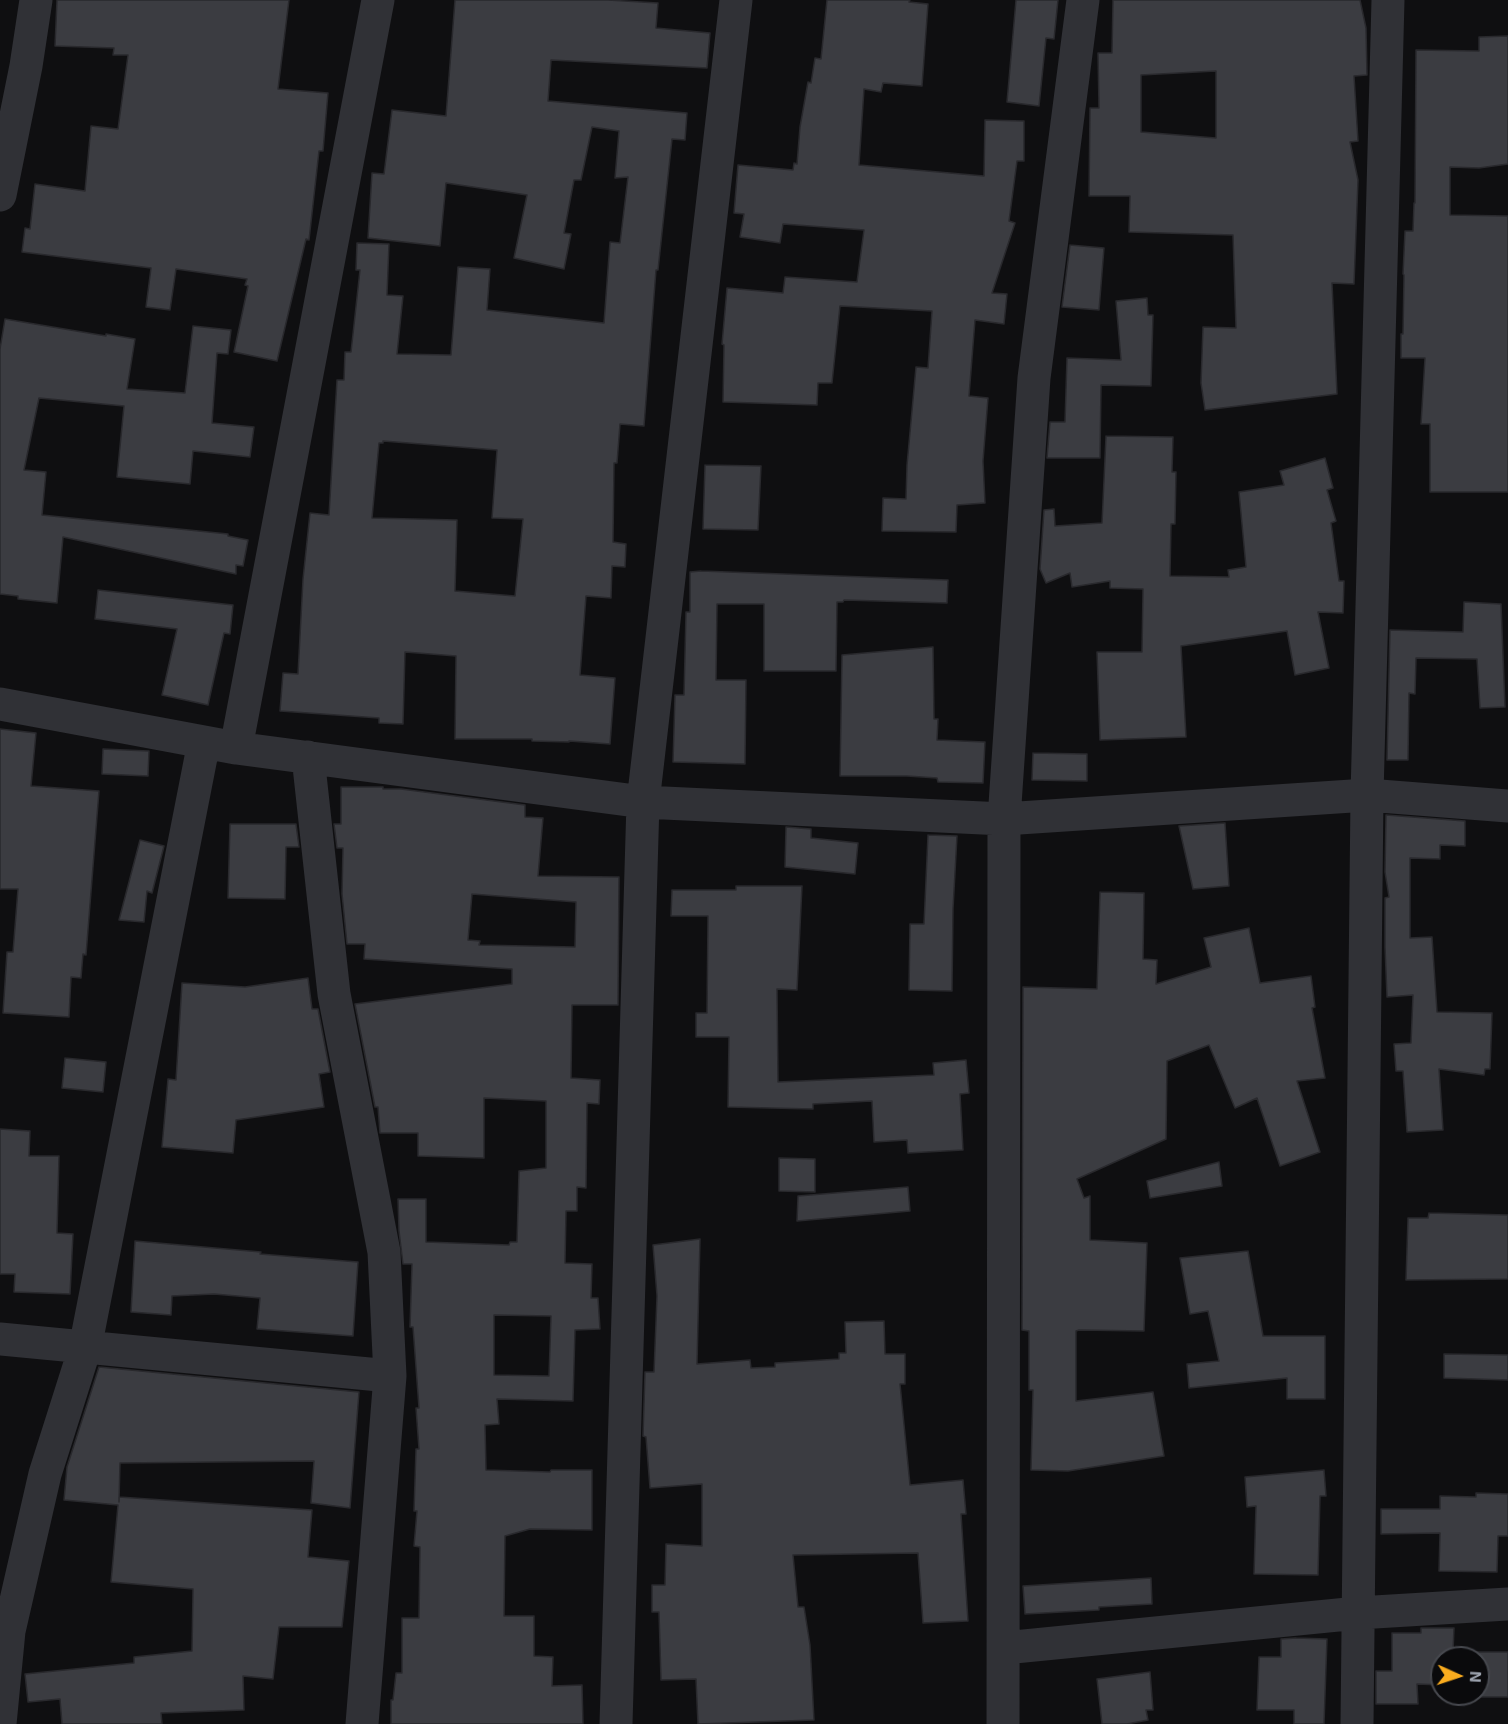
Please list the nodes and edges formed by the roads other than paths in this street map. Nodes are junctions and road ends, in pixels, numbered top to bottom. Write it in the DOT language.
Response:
graph roads {
  1 [pos="36,0"];
  2 [pos="378,0"];
  3 [pos="736,0"];
  4 [pos="1083,0"];
  5 [pos="1388,0"];
  6 [pos="0,195"];
  7 [pos="0,704"];
  8 [pos="204,742"];
  9 [pos="236,748"];
  10 [pos="308,757"];
  11 [pos="1367,795"];
  12 [pos="643,802"];
  13 [pos="1508,806"];
  14 [pos="1004,819"];
  15 [pos="0,1339"];
  16 [pos="85,1348"];
  17 [pos="390,1376"];
  18 [pos="1508,1604"];
  19 [pos="1358,1613"];
  20 [pos="1004,1648"];
  21 [pos="0,1724"];
  22 [pos="362,1724"];
  23 [pos="616,1724"];
  24 [pos="1003,1724"];
  25 [pos="1357,1724"];
  1 -- 6 [label="street"];
  2 -- 9 [label="street"];
  3 -- 12 [label="street"];
  4 -- 14 [label="street"];
  5 -- 11 [label="street"];
  7 -- 8 [label="street"];
  8 -- 9 [label="street"];
  8 -- 16 [label="street"];
  9 -- 10 [label="street"];
  10 -- 12 [label="street"];
  10 -- 17 [label="street"];
  11 -- 13 [label="street"];
  11 -- 14 [label="street"];
  11 -- 19 [label="street"];
  12 -- 14 [label="street"];
  12 -- 23 [label="street"];
  14 -- 20 [label="street"];
  15 -- 16 [label="street"];
  16 -- 17 [label="street"];
  16 -- 21 [label="street"];
  17 -- 22 [label="street"];
  18 -- 19 [label="street"];
  19 -- 20 [label="street"];
  19 -- 25 [label="street"];
  20 -- 24 [label="street"];
}
